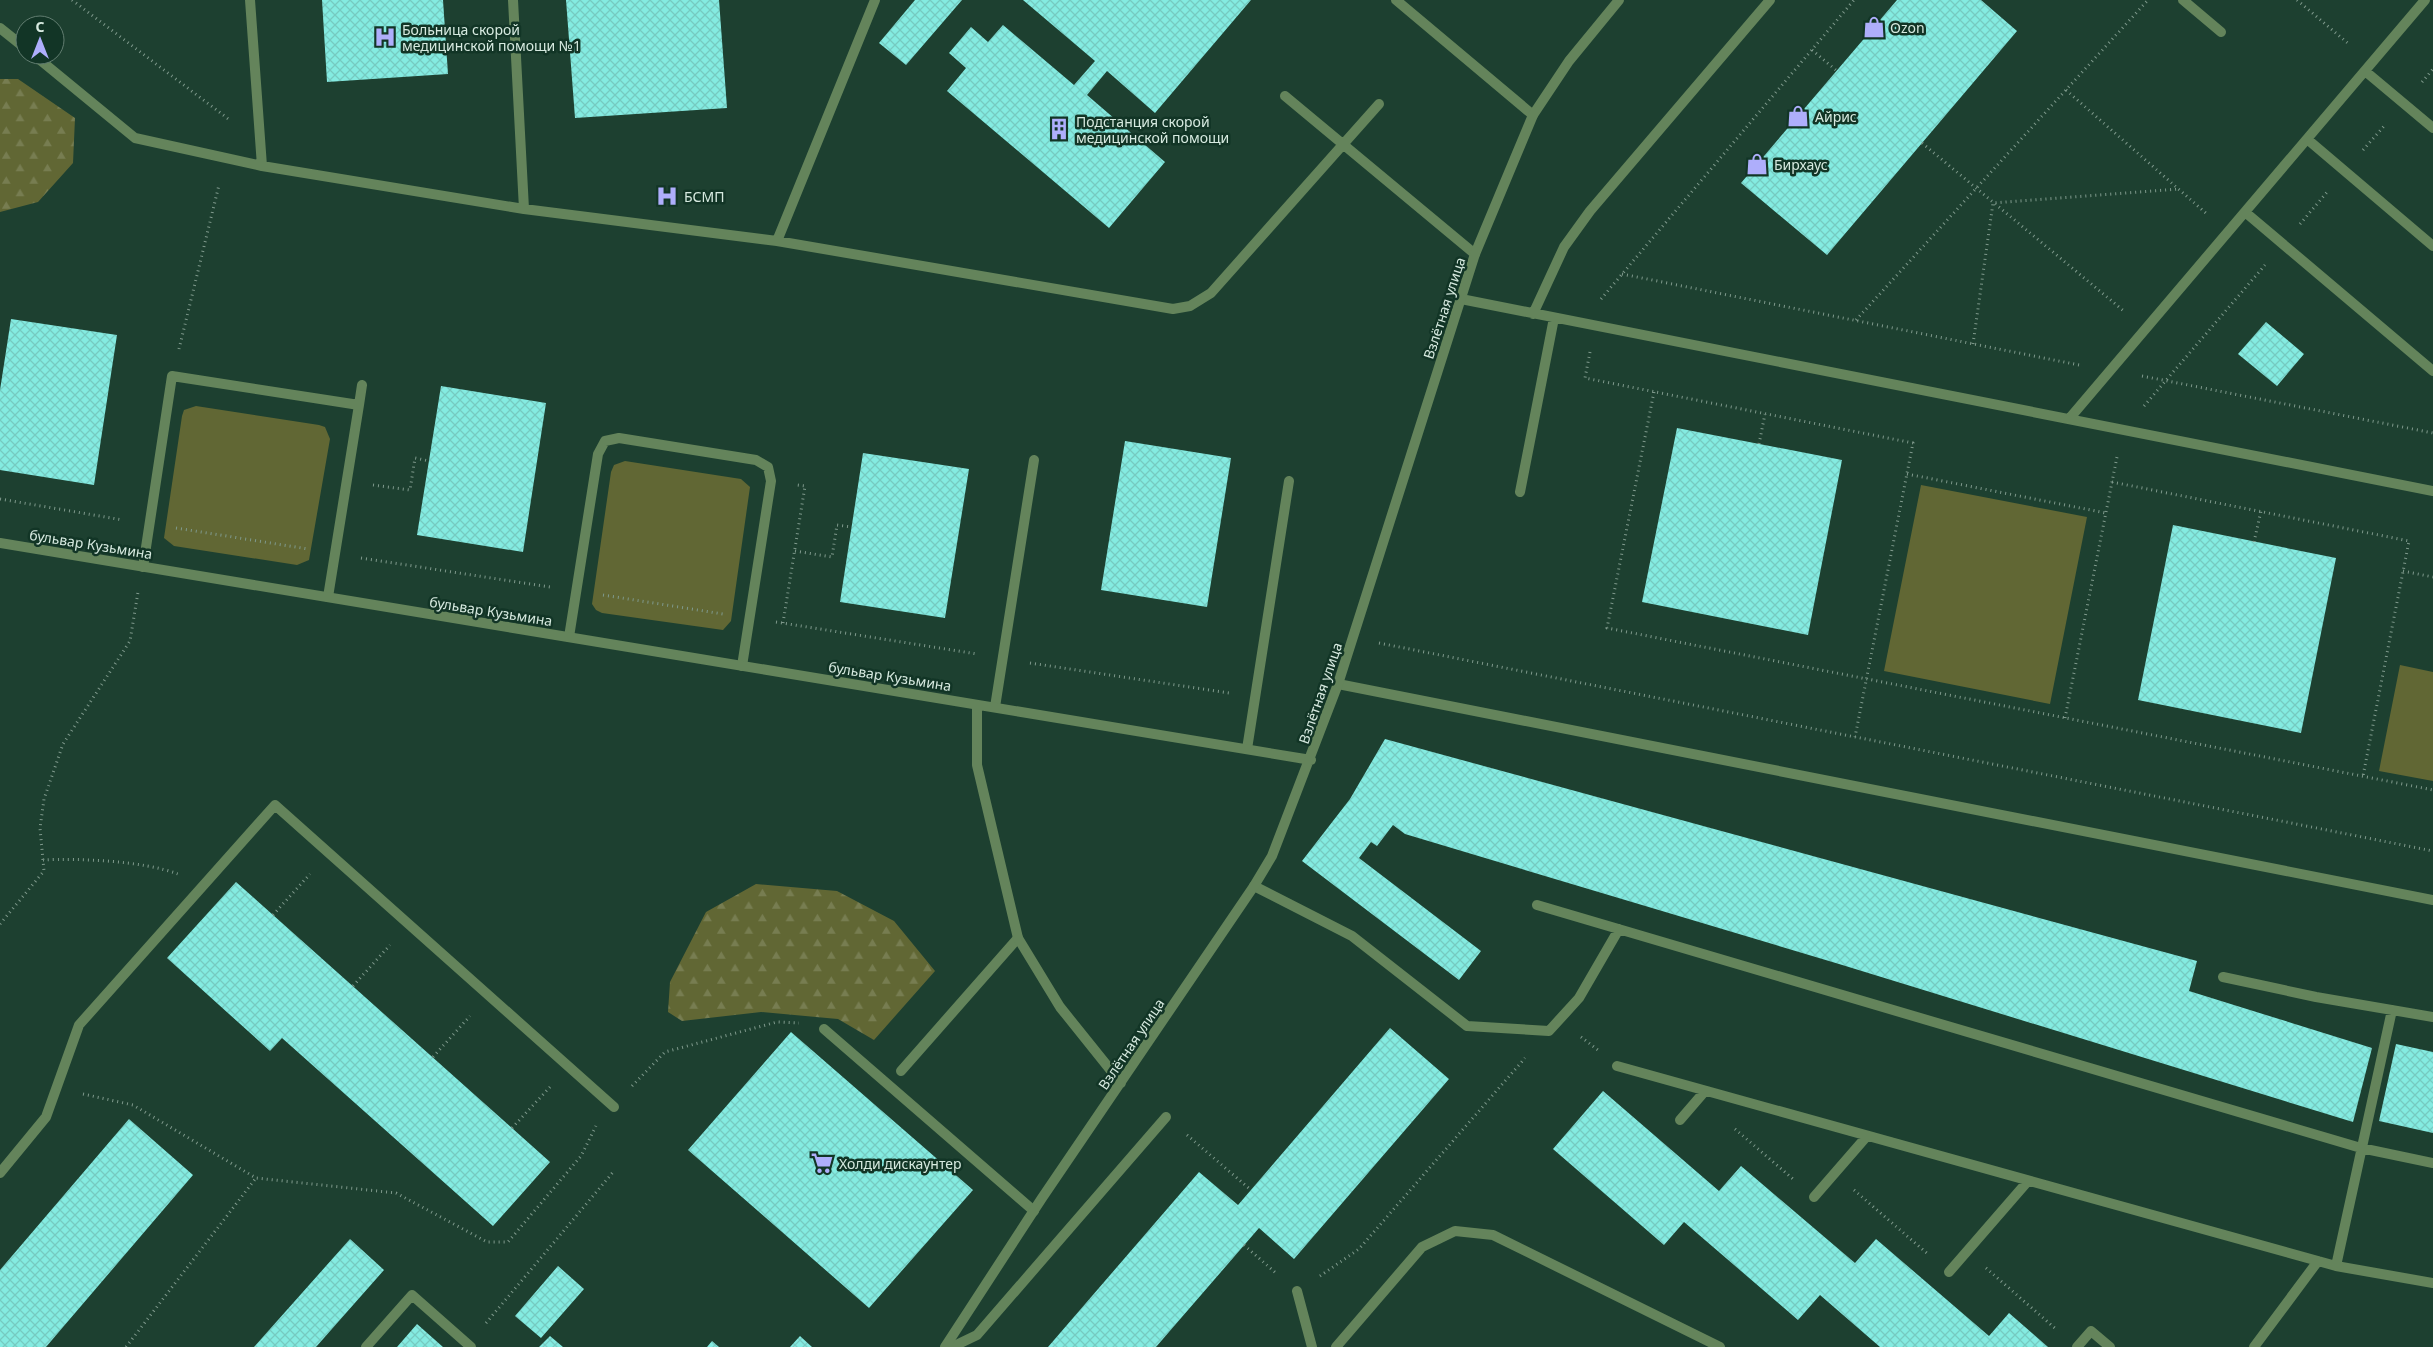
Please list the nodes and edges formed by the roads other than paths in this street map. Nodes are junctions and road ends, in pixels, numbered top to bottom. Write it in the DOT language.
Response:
graph roads {
  1 [pos="250,0"];
  2 [pos="513,0"];
  3 [pos="875,0"];
  4 [pos="1396,0"];
  5 [pos="1619,0"];
  6 [pos="1770,0"];
  7 [pos="2183,0"];
  8 [pos="2425,0"];
  9 [pos="0,28"];
  10 [pos="2221,32"];
  11 [pos="15,40"];
  12 [pos="46,65"];
  13 [pos="2365,71"];
  14 [pos="1285,96"];
  15 [pos="1379,104"];
  16 [pos="1533,116"];
  17 [pos="2433,128"];
  18 [pos="2307,139"];
  19 [pos="1344,144"];
  20 [pos="262,166"];
  21 [pos="524,209"];
  22 [pos="2245,212"];
  23 [pos="777,241"];
  24 [pos="2433,246"];
  25 [pos="1476,254"];
  26 [pos="1461,300"];
  27 [pos="1533,314"];
  28 [pos="1554,318"];
  29 [pos="2433,371"];
  30 [pos="362,385"];
  31 [pos="359,405"];
  32 [pos="2070,419"];
  33 [pos="1034,460"];
  34 [pos="1289,481"];
  35 [pos="2433,491"];
  36 [pos="1520,492"];
  37 [pos="0,543"];
  38 [pos="143,567"];
  39 [pos="328,598"];
  40 [pos="568,637"];
  41 [pos="742,666"];
  42 [pos="1338,684"];
  43 [pos="977,704"];
  44 [pos="995,707"];
  45 [pos="1247,749"];
  46 [pos="1311,760"];
  47 [pos="1254,886"];
  48 [pos="2433,900"];
  49 [pos="1537,905"];
  50 [pos="1619,929"];
  51 [pos="1018,938"];
  52 [pos="2223,977"];
  53 [pos="2392,1010"];
  54 [pos="2433,1017"];
  55 [pos="824,1029"];
  56 [pos="1617,1066"];
  57 [pos="901,1071"];
  58 [pos="1121,1083"];
  59 [pos="1702,1094"];
  60 [pos="614,1107"];
  61 [pos="1166,1117"];
  62 [pos="1680,1120"];
  63 [pos="1867,1136"];
  64 [pos="2361,1148"];
  65 [pos="2433,1163"];
  66 [pos="0,1173"];
  67 [pos="2028,1181"];
  68 [pos="1814,1197"];
  69 [pos="1034,1211"];
  70 [pos="2318,1261"];
  71 [pos="2336,1266"];
  72 [pos="1949,1272"];
  73 [pos="2433,1284"];
  74 [pos="1297,1292"];
  75 [pos="469,1345"];
  76 [pos="366,1347"];
  77 [pos="945,1347"];
  78 [pos="952,1347"];
  79 [pos="1312,1347"];
  80 [pos="1336,1347"];
  81 [pos="1720,1347"];
  82 [pos="2077,1347"];
  83 [pos="2110,1347"];
  84 [pos="2254,1347"];
  1 -- 20 [label="street"];
  2 -- 21 [label="street"];
  3 -- 23 [label="street"];
  4 -- 16 [label="street"];
  5 -- 16 [label="street, Взлётная улица"];
  6 -- 27 [label="street"];
  7 -- 10 [label="street"];
  8 -- 13 [label="street"];
  9 -- 11 [label="street"];
  12 -- 20 [label="street"];
  13 -- 17 [label="street"];
  13 -- 18 [label="street"];
  14 -- 19 [label="street"];
  15 -- 19 [label="street"];
  16 -- 25 [label="street, Взлётная улица"];
  18 -- 22 [label="street"];
  18 -- 24 [label="street"];
  19 -- 23 [label="street"];
  19 -- 25 [label="street"];
  20 -- 21 [label="street"];
  21 -- 23 [label="street"];
  22 -- 29 [label="street"];
  22 -- 32 [label="street"];
  25 -- 26 [label="street, Взлётная улица"];
  26 -- 27 [label="street"];
  26 -- 42 [label="street, Взлётная улица"];
  27 -- 28 [label="street"];
  28 -- 32 [label="street"];
  28 -- 36 [label="street"];
  30 -- 31 [label="street"];
  31 -- 38 [label="street"];
  31 -- 39 [label="street"];
  32 -- 35 [label="street"];
  33 -- 44 [label="street"];
  34 -- 45 [label="street"];
  37 -- 38 [label="street, бульвар Кузьмина"];
  38 -- 39 [label="street, бульвар Кузьмина"];
  39 -- 40 [label="street, бульвар Кузьмина"];
  40 -- 41 [label="street, бульвар Кузьмина"];
  40 -- 41 [label="street"];
  41 -- 43 [label="street, бульвар Кузьмина"];
  42 -- 46 [label="street, Взлётная улица"];
  42 -- 48 [label="street"];
  43 -- 44 [label="street, бульвар Кузьмина"];
  43 -- 51 [label="street"];
  44 -- 45 [label="street, бульвар Кузьмина"];
  45 -- 46 [label="street, бульвар Кузьмина"];
  46 -- 47 [label="street, Взлётная улица"];
  47 -- 50 [label="street"];
  47 -- 58 [label="street, Взлётная улица"];
  49 -- 50 [label="street"];
  50 -- 64 [label="street"];
  51 -- 57 [label="street"];
  51 -- 58 [label="street"];
  52 -- 53 [label="street"];
  53 -- 54 [label="street"];
  53 -- 64 [label="street"];
  55 -- 69 [label="street"];
  56 -- 59 [label="street"];
  58 -- 69 [label="street, Взлётная улица"];
  59 -- 62 [label="street"];
  59 -- 63 [label="street"];
  60 -- 66 [label="street"];
  61 -- 78 [label="street"];
  63 -- 67 [label="street"];
  63 -- 68 [label="street"];
  64 -- 65 [label="street"];
  64 -- 71 [label="street"];
  67 -- 70 [label="street"];
  67 -- 72 [label="street"];
  69 -- 77 [label="street, Взлётная улица"];
  70 -- 71 [label="street"];
  70 -- 84 [label="street"];
  71 -- 73 [label="street"];
  74 -- 79 [label="street"];
  75 -- 76 [label="street"];
  80 -- 81 [label="street"];
  82 -- 83 [label="street"];
}
